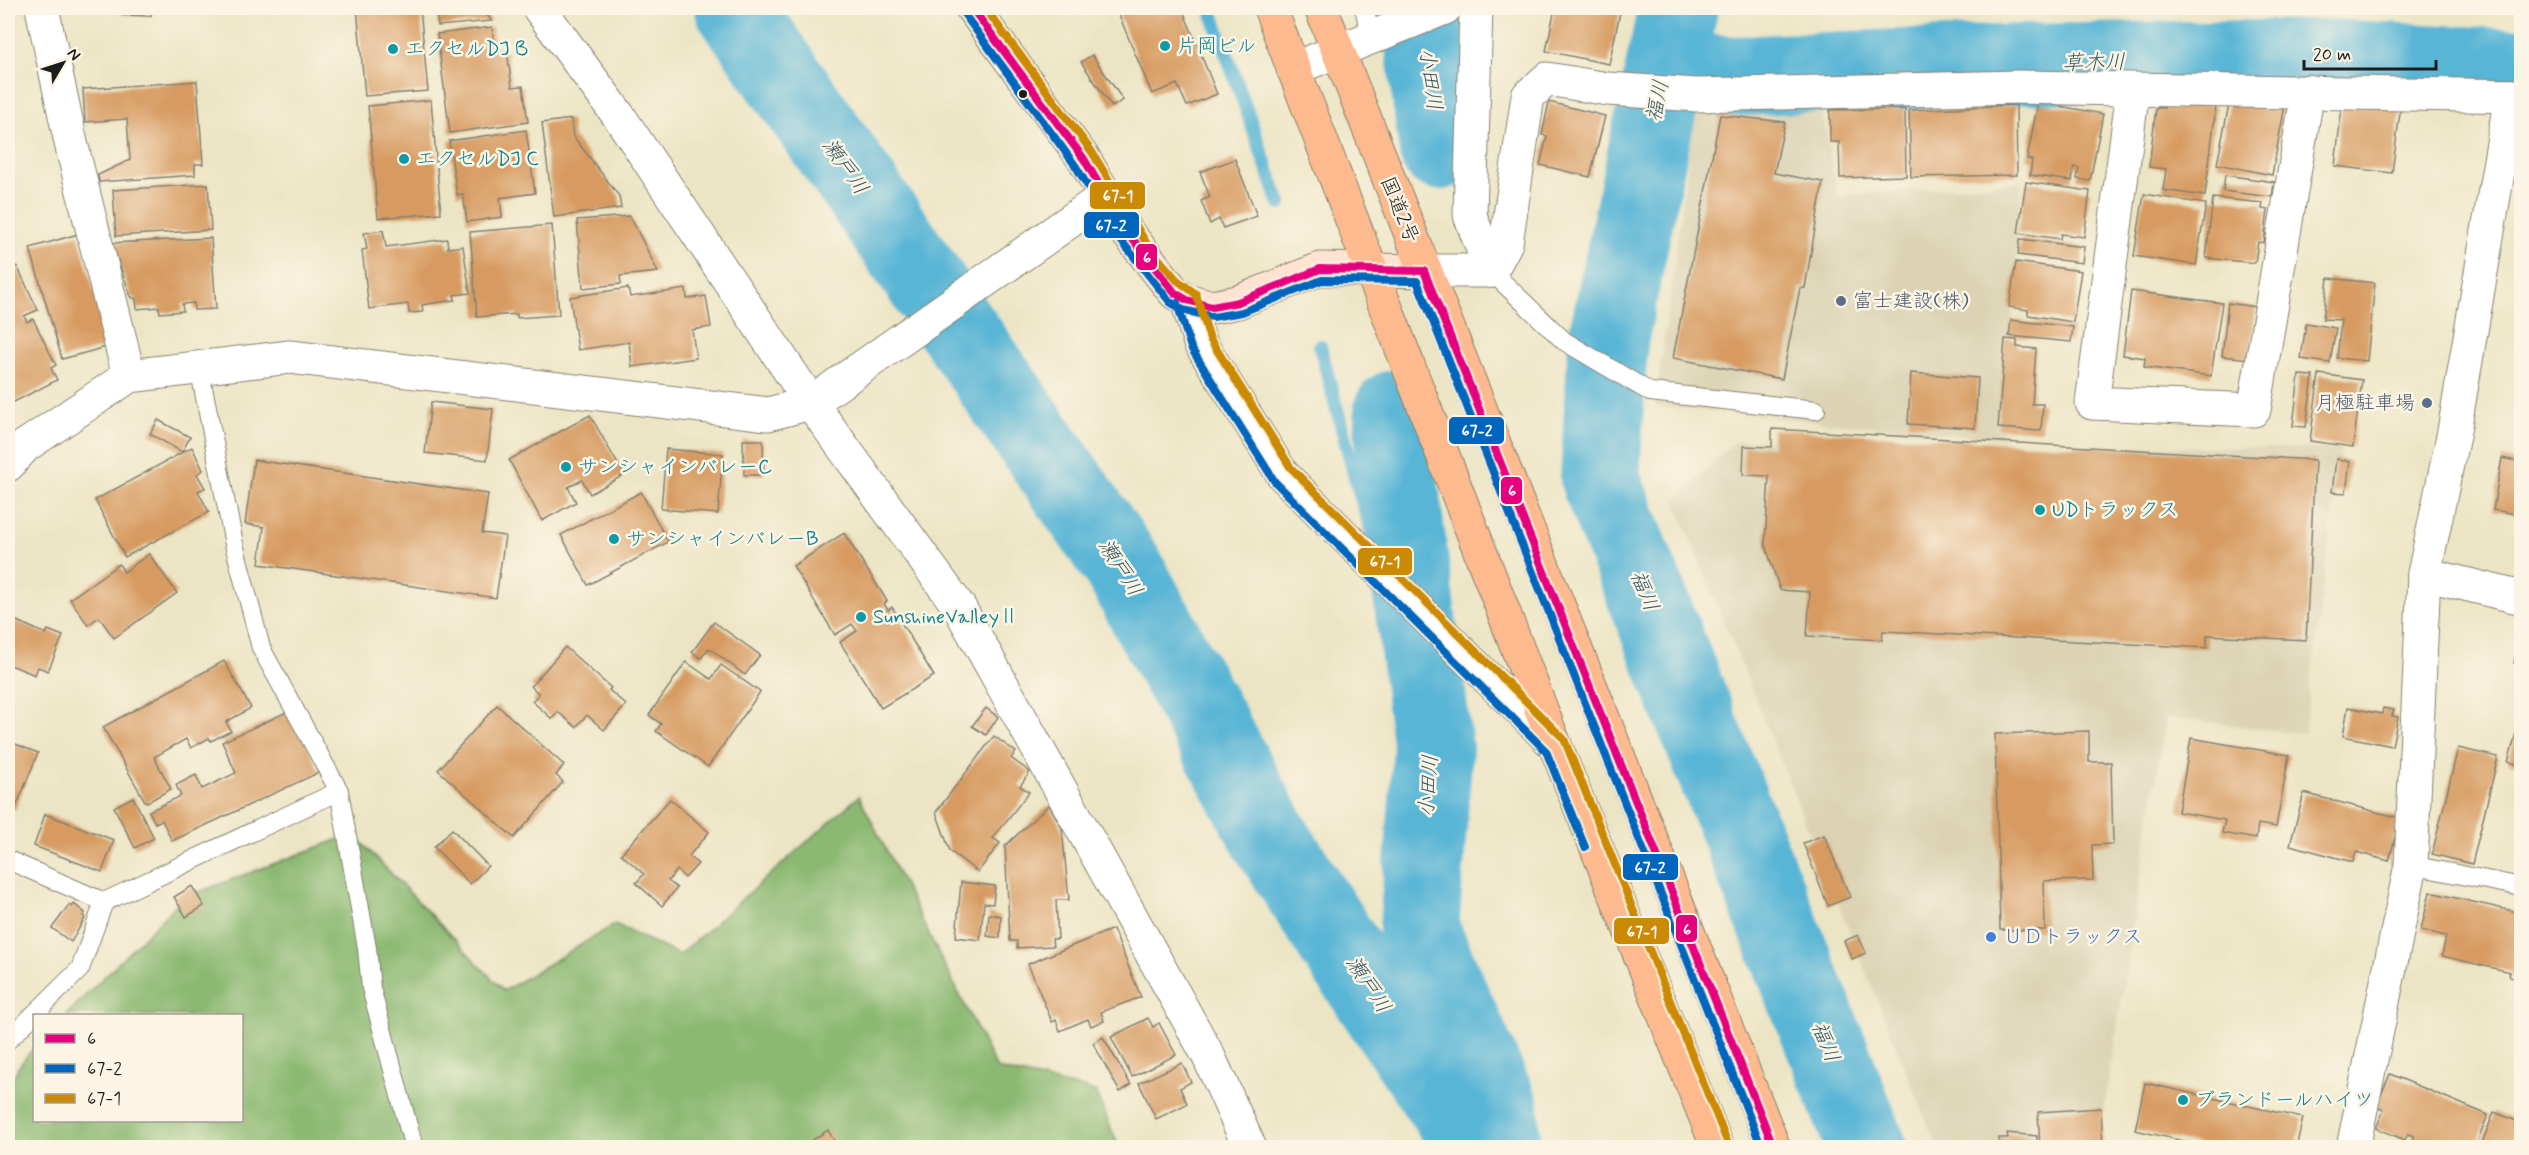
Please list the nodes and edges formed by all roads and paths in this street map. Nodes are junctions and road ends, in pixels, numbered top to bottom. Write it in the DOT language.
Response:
graph roads {
  1 [pos="42,8"];
  2 [pos="539,8"];
  3 [pos="972,8"];
  4 [pos="1270,8"];
  5 [pos="1321,8"];
  6 [pos="1445,8"];
  7 [pos="1476,8"];
  8 [pos="1377,24"];
  9 [pos="1336,51"];
  10 [pos="1293,69"];
  11 [pos="2133,90"];
  12 [pos="2308,91"];
  13 [pos="2516,96"];
  14 [pos="1107,195"];
  15 [pos="1369,269"];
  16 [pos="1424,271"];
  17 [pos="1491,271"];
  18 [pos="1187,300"];
  19 [pos="199,367"];
  20 [pos="129,376"];
  21 [pos="819,397"];
  22 [pos="1816,410"];
  23 [pos="8,465"];
  24 [pos="2424,574"];
  25 [pos="2522,598"];
  26 [pos="1555,745"];
  27 [pos="339,791"];
  28 [pos="8,860"];
  29 [pos="2411,865"];
  30 [pos="2522,887"];
  31 [pos="104,902"];
  32 [pos="34,1014"];
  33 [pos="33,1015"];
  34 [pos="8,1040"];
  35 [pos="414,1148"];
  36 [pos="1250,1148"];
  37 [pos="1718,1148"];
  38 [pos="1774,1148"];
  39 [pos="2352,1148"];
  1 -- 20 [label="street"];
  2 -- 21 [label="street"];
  3 -- 14 [label="street"];
  4 -- 10 [label="highway"];
  5 -- 9 [label="highway, 国道2号"];
  6 -- 8 [label="street"];
  7 -- 17 [label="street"];
  8 -- 9 [label="street"];
  9 -- 10 [label="street"];
  9 -- 16 [label="highway, 国道2号"];
  10 -- 15 [label="highway"];
  11 -- 12 [label="street"];
  11 -- 12 [label="street"];
  11 -- 17 [label="street"];
  12 -- 13 [label="street"];
  13 -- 24 [label="street"];
  14 -- 18 [label="street"];
  14 -- 21 [label="street"];
  15 -- 16 [label="street"];
  15 -- 18 [label="street"];
  15 -- 26 [label="highway"];
  16 -- 17 [label="street"];
  16 -- 38 [label="highway, 国道2号"];
  17 -- 22 [label="lane"];
  18 -- 26 [label="street"];
  19 -- 20 [label="street"];
  19 -- 21 [label="street"];
  19 -- 27 [label="lane"];
  20 -- 23 [label="street"];
  21 -- 36 [label="street"];
  24 -- 25 [label="street"];
  24 -- 29 [label="street"];
  26 -- 37 [label="highway"];
  27 -- 31 [label="lane"];
  27 -- 35 [label="lane"];
  28 -- 31 [label="lane"];
  29 -- 30 [label="lane"];
  29 -- 39 [label="street"];
  31 -- 32 [label="lane"];
  33 -- 34 [label="lane"];
}
